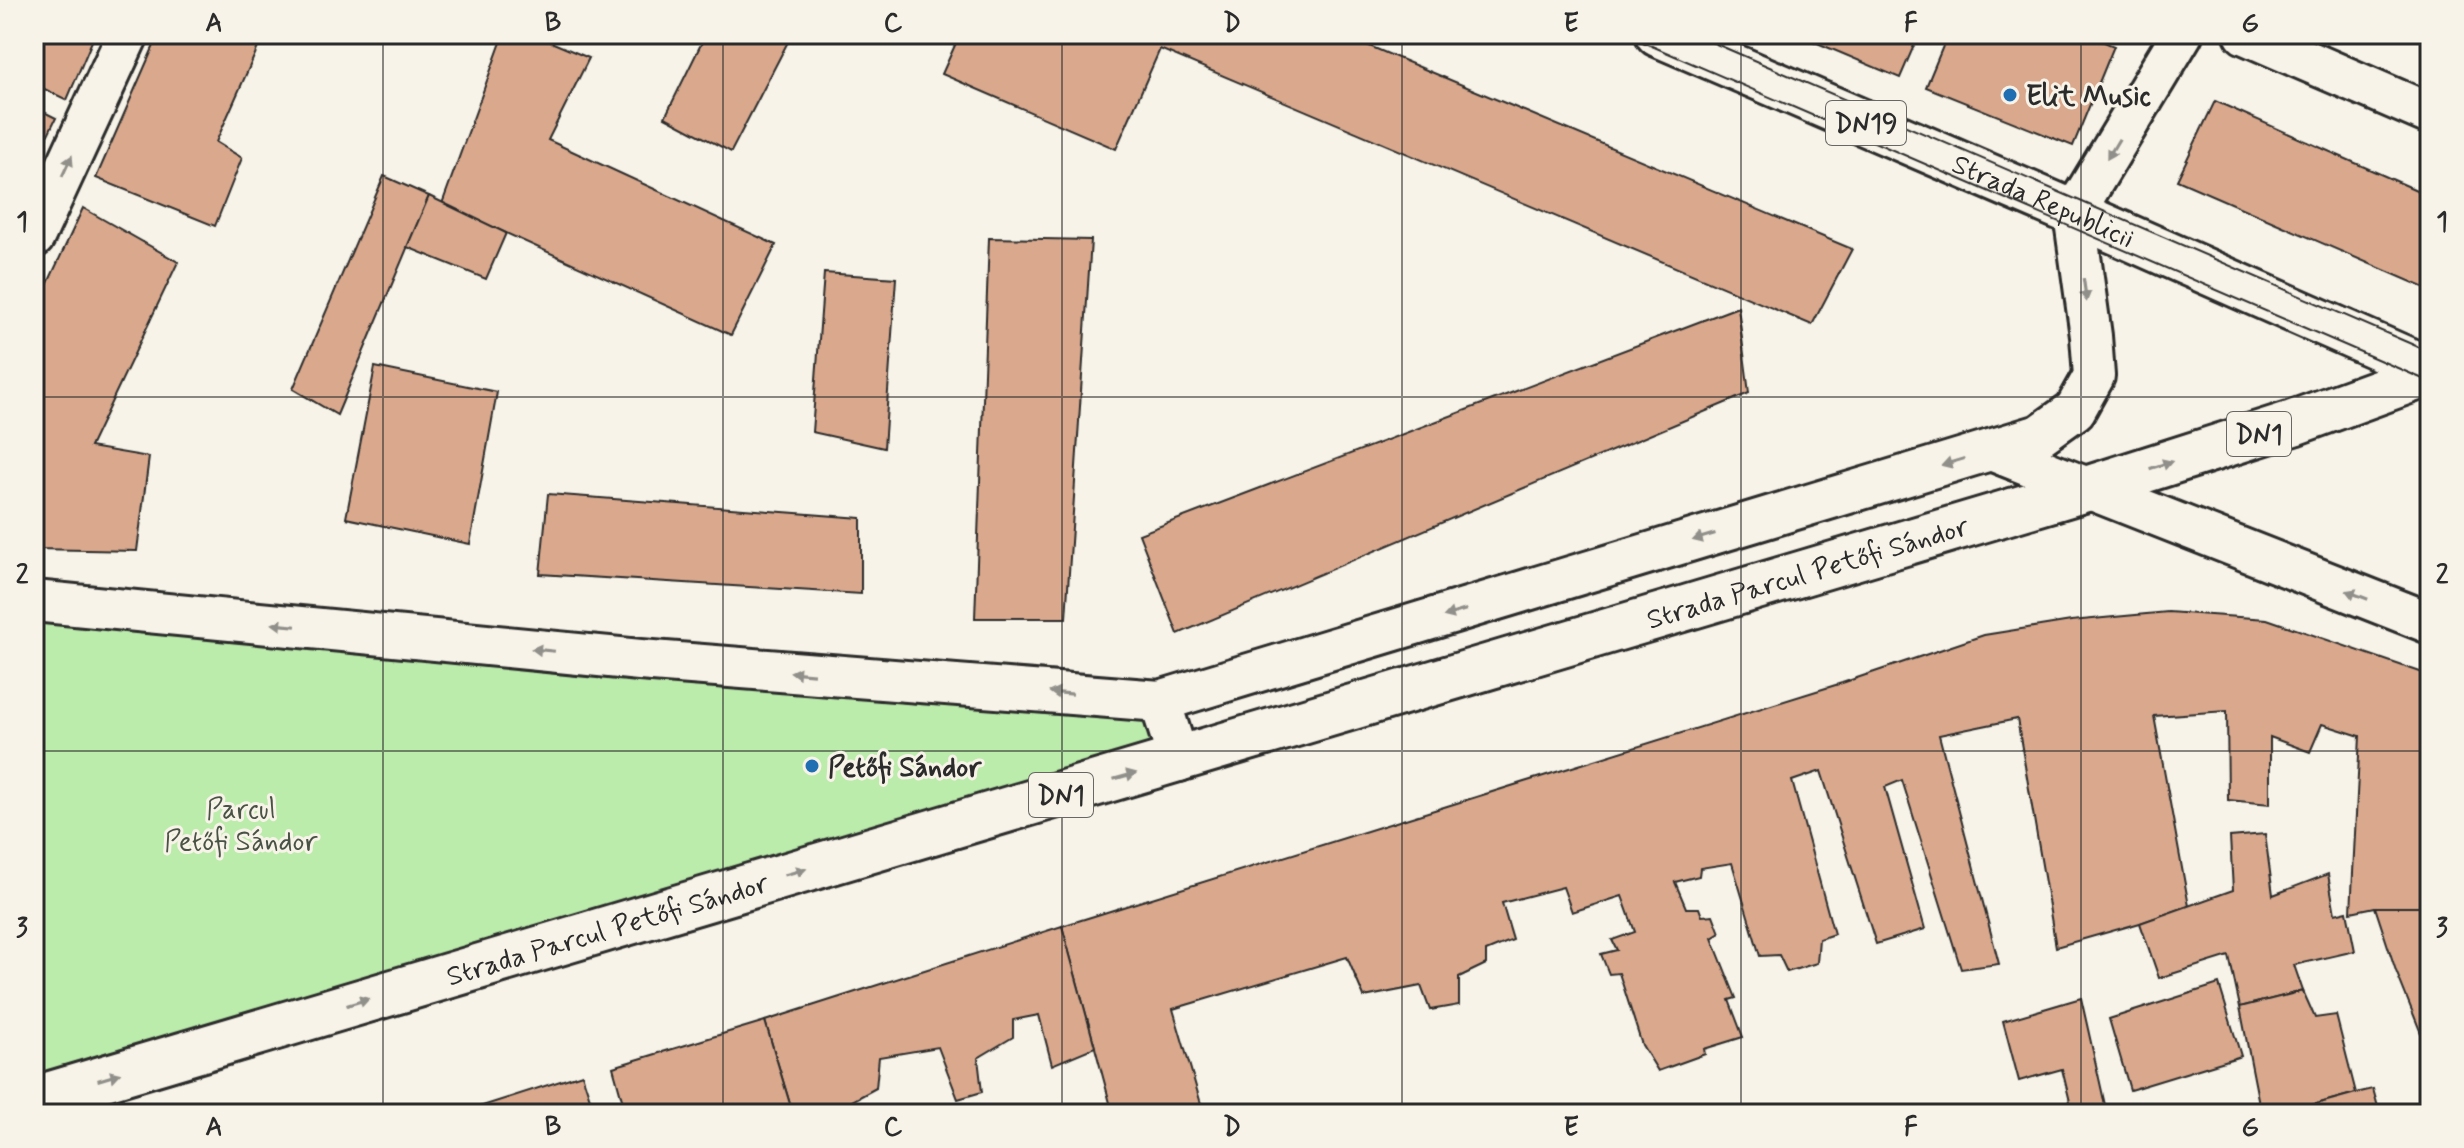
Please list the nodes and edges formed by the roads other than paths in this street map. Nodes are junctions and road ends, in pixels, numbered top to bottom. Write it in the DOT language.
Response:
graph roads {
  1 [pos="128,34"];
  2 [pos="1658,34"];
  3 [pos="2182,34"];
  4 [pos="2245,34"];
  5 [pos="1719,46"];
  6 [pos="2430,114"];
  7 [pos="2074,213"];
  8 [pos="34,237"];
  9 [pos="2430,371"];
  10 [pos="1991,450"];
  11 [pos="2086,489"];
  12 [pos="34,601"];
  13 [pos="2430,623"];
  14 [pos="1160,701"];
  15 [pos="1179,761"];
  16 [pos="34,1099"];
  8 -- 1 [label="street, one-way"];
  2 -- 5 [label="main road, Strada Republicii / DN19"];
  3 -- 7 [label="street, one-way"];
  4 -- 6 [label="street"];
  5 -- 7 [label="main road, Strada Republicii / DN19"];
  7 -- 9 [label="main road, Strada Republicii / DN19"];
  7 -- 10 [label="street, one-way"];
  11 -- 9 [label="main road, Strada Parcul Petőfi Sándor / DN1, one-way"];
  10 -- 11 [label="street"];
  10 -- 14 [label="street, one-way"];
  13 -- 11 [label="street, one-way"];
  11 -- 15 [label="main road, Strada Parcul Petőfi Sándor / DN1"];
  14 -- 12 [label="street, one-way"];
  14 -- 15 [label="street"];
  16 -- 15 [label="main road, Strada Parcul Petőfi Sándor / DN1, one-way"];
}
